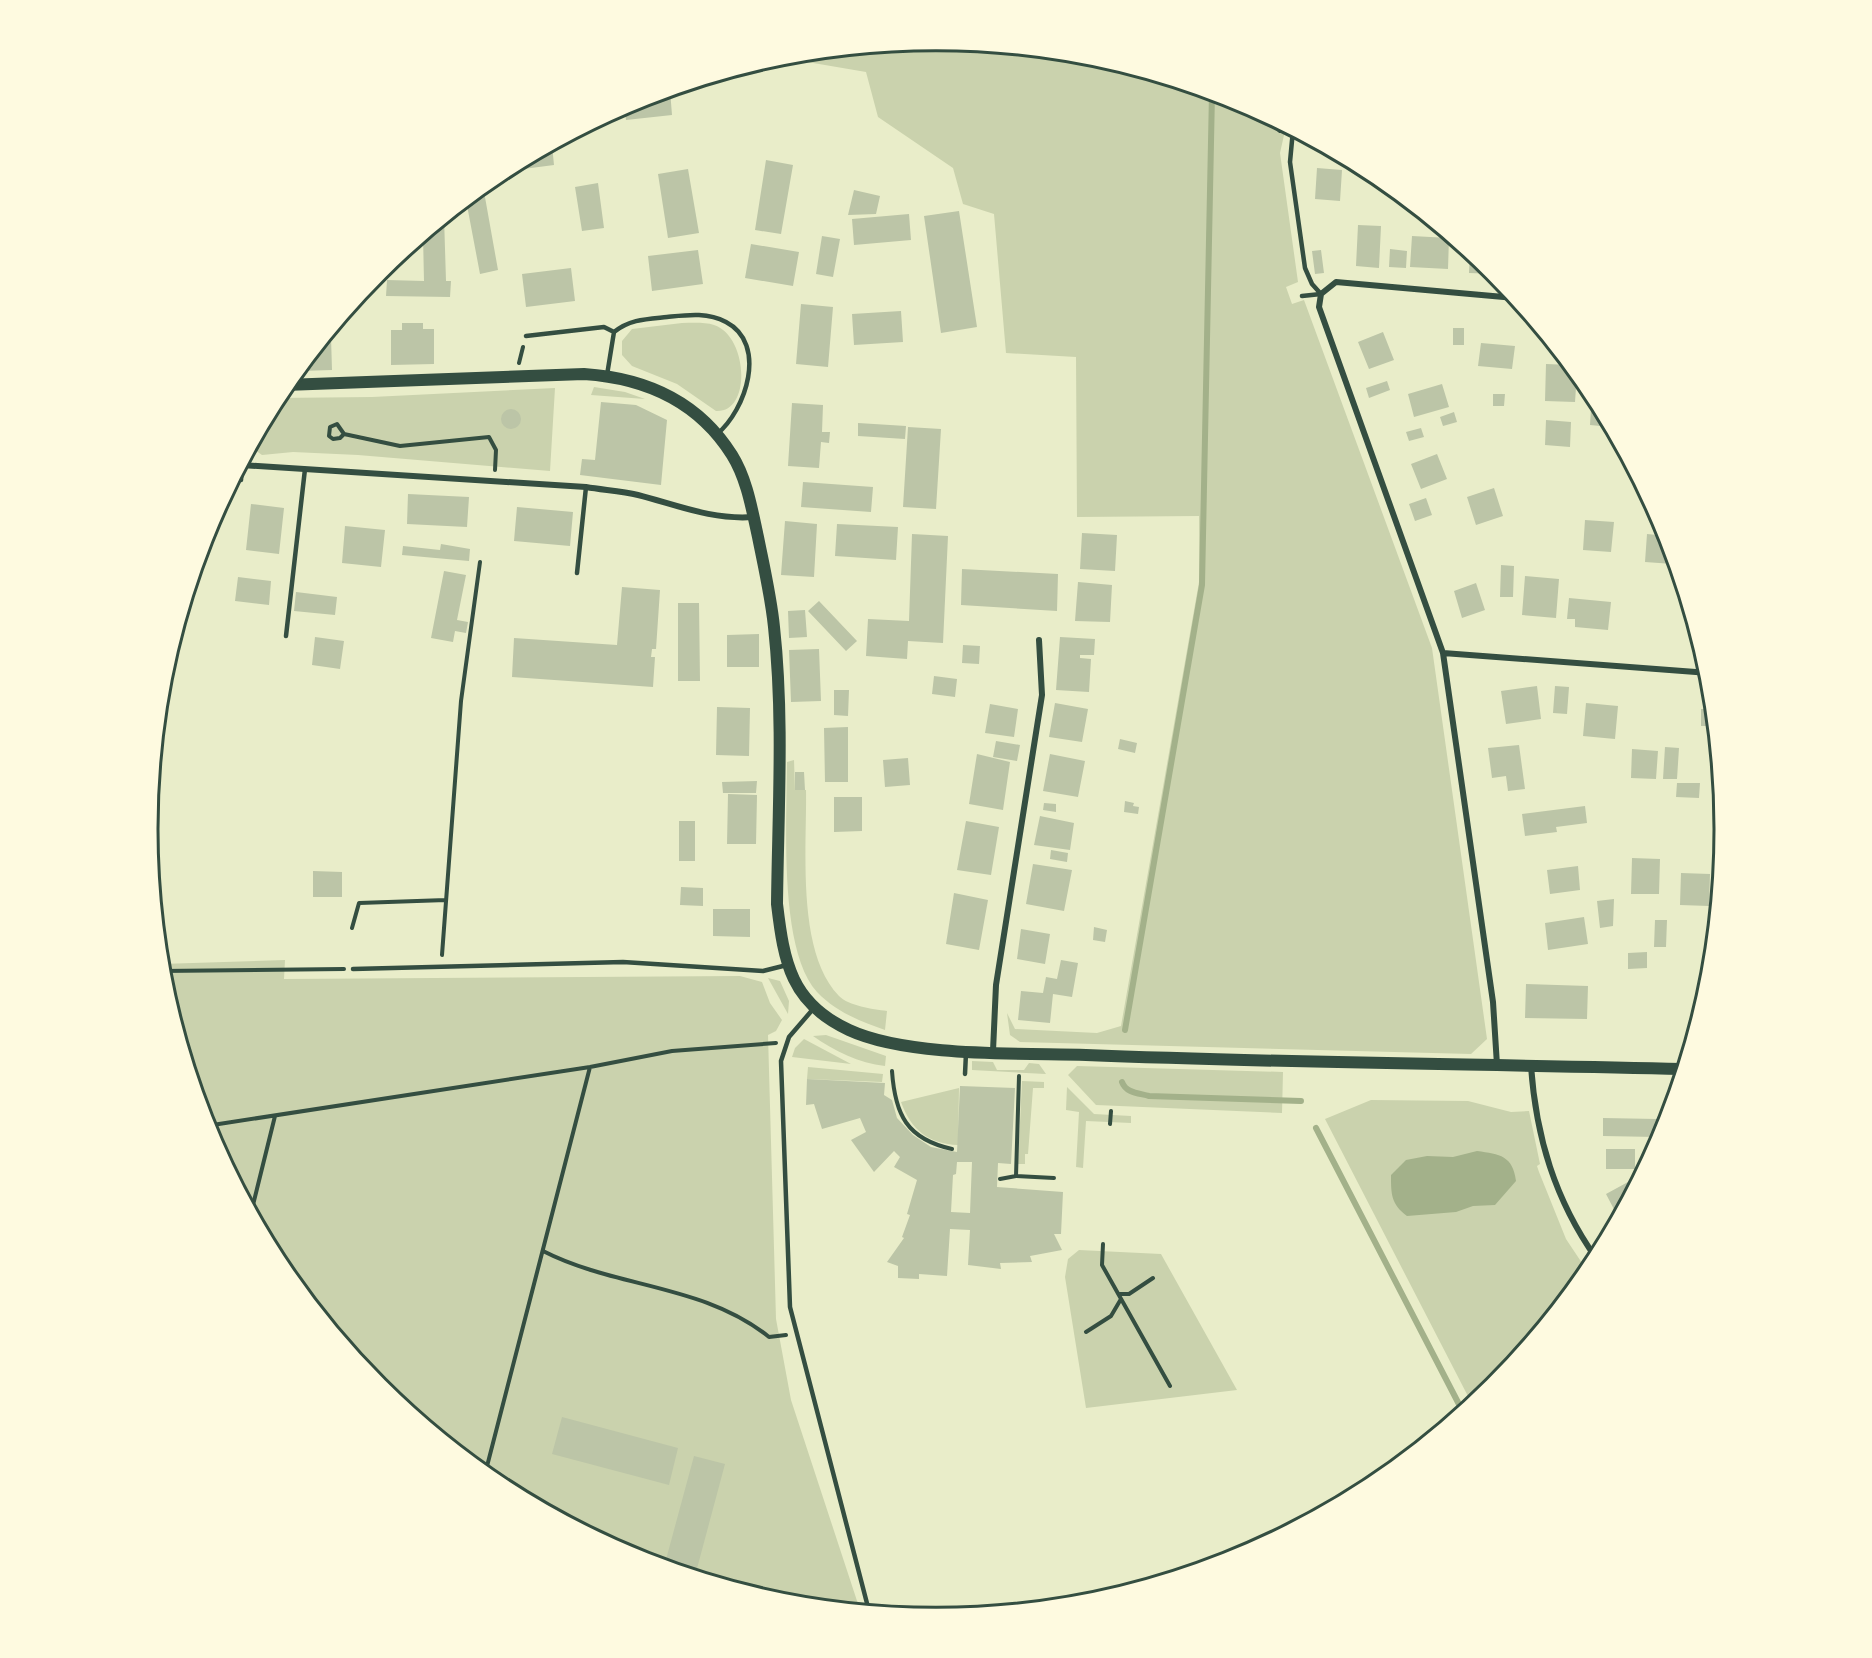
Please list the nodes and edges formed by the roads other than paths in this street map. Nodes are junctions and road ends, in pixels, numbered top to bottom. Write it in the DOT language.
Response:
graph roads {
  1 [pos="1291,137"];
  2 [pos="1321,294"];
  3 [pos="1302,296"];
  4 [pos="1503,297"];
  5 [pos="614,332"];
  6 [pos="526,336"];
  7 [pos="608,375"];
  8 [pos="298,385"];
  9 [pos="717,434"];
  10 [pos="248,466"];
  11 [pos="305,470"];
  12 [pos="586,487"];
  13 [pos="754,517"];
  14 [pos="577,573"];
  15 [pos="286,636"];
  16 [pos="1040,640"];
  17 [pos="1443,653"];
  18 [pos="1698,673"];
  19 [pos="787,965"];
  20 [pos="353,969"];
  21 [pos="814,1008"];
  22 [pos="967,1050"];
  23 [pos="993,1052"];
  24 [pos="1497,1065"];
  25 [pos="1531,1066"];
  26 [pos="1676,1069"];
  27 [pos="965,1074"];
  28 [pos="1590,1249"];
  29 [pos="867,1603"];
  1 -- 2 [label="lane"];
  2 -- 3 [label="lane"];
  2 -- 4 [label="street"];
  2 -- 17 [label="street"];
  5 -- 6 [label="lane"];
  5 -- 7 [label="lane"];
  5 -- 9 [label="lane"];
  7 -- 8 [label="main road"];
  7 -- 9 [label="main road"];
  9 -- 13 [label="main road"];
  10 -- 11 [label="street"];
  11 -- 12 [label="street"];
  11 -- 15 [label="lane"];
  12 -- 13 [label="street"];
  12 -- 14 [label="lane"];
  13 -- 19 [label="main road"];
  16 -- 23 [label="street"];
  17 -- 18 [label="street"];
  17 -- 24 [label="street"];
  19 -- 20 [label="lane"];
  19 -- 21 [label="main road"];
  21 -- 22 [label="main road"];
  21 -- 29 [label="lane"];
  22 -- 23 [label="main road"];
  22 -- 27 [label="lane"];
  23 -- 24 [label="main road"];
  24 -- 25 [label="main road"];
  25 -- 26 [label="main road"];
  25 -- 28 [label="street"];
}
